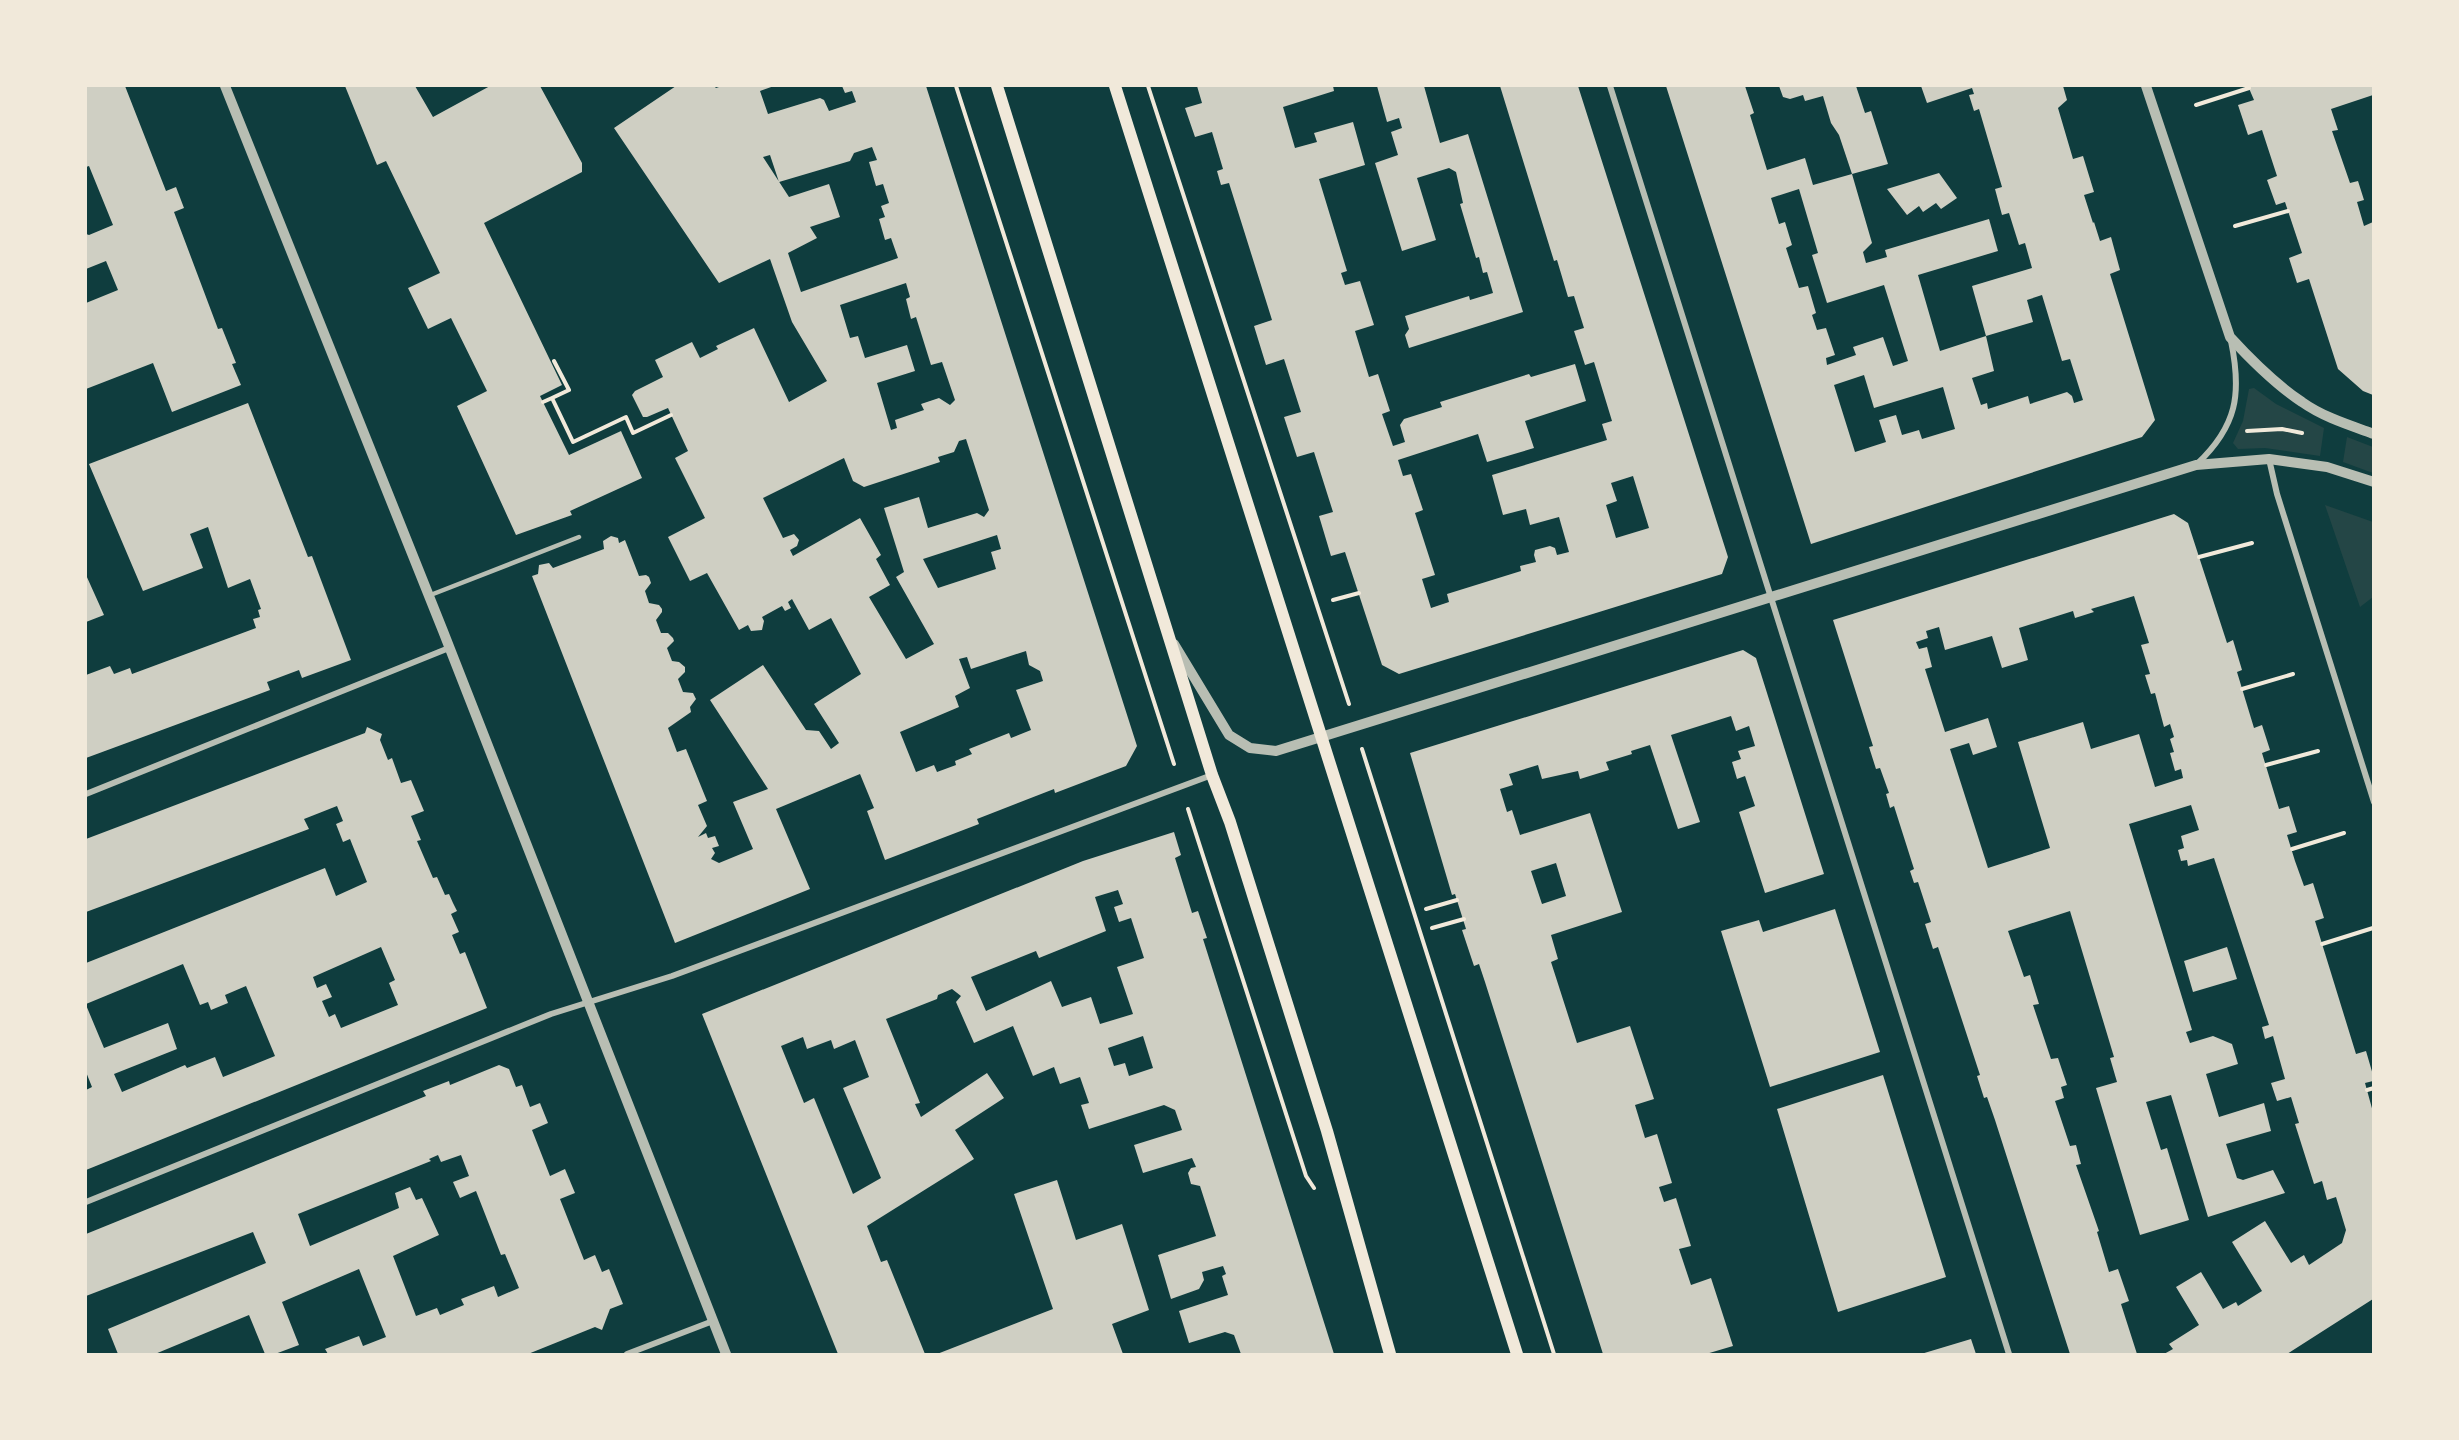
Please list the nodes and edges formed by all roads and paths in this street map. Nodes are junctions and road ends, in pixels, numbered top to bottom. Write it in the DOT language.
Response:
graph roads {
  1 [pos="225,86"];
  2 [pos="956,86"];
  3 [pos="997,86"];
  4 [pos="1115,86"];
  5 [pos="1148,86"];
  6 [pos="1610,86"];
  7 [pos="2146,86"];
  8 [pos="2249,88"];
  9 [pos="2196,105"];
  10 [pos="2288,211"];
  11 [pos="2235,226"];
  12 [pos="2230,337"];
  13 [pos="554,361"];
  14 [pos="552,398"];
  15 [pos="543,402"];
  16 [pos="670,415"];
  17 [pos="2239,432"];
  18 [pos="2373,434"];
  19 [pos="2313,435"];
  20 [pos="2269,459"];
  21 [pos="2196,465"];
  22 [pos="2373,482"];
  23 [pos="579,537"];
  24 [pos="2252,543"];
  25 [pos="2199,557"];
  26 [pos="1359,593"];
  27 [pos="428,596"];
  28 [pos="1771,597"];
  29 [pos="1333,600"];
  30 [pos="1171,639"];
  31 [pos="450,648"];
  32 [pos="2293,674"];
  33 [pos="1344,689"];
  34 [pos="2242,689"];
  35 [pos="1161,723"];
  36 [pos="1321,738"];
  37 [pos="2318,751"];
  38 [pos="2266,765"];
  39 [pos="1212,775"];
  40 [pos="1371,779"];
  41 [pos="86,794"];
  42 [pos="2373,802"];
  43 [pos="1196,832"];
  44 [pos="2344,833"];
  45 [pos="2292,849"];
  46 [pos="1457,900"];
  47 [pos="1426,909"];
  48 [pos="1464,919"];
  49 [pos="1432,928"];
  50 [pos="2373,928"];
  51 [pos="2322,944"];
  52 [pos="588,1002"];
  53 [pos="2373,1088"];
  54 [pos="2367,1090"];
  55 [pos="1319,1196"];
  56 [pos="86,1202"];
  57 [pos="713,1321"];
  58 [pos="627,1354"];
  59 [pos="726,1354"];
  60 [pos="1390,1354"];
  61 [pos="1517,1354"];
  62 [pos="1554,1354"];
  63 [pos="2010,1354"];
  1 -- 27 [label="street"];
  2 -- 35 [label="path"];
  3 -- 30 [label="main road"];
  4 -- 36 [label="main road"];
  5 -- 33 [label="path"];
  6 -- 28 [label="street"];
  7 -- 12 [label="street"];
  8 -- 9 [label="path"];
  10 -- 11 [label="path"];
  12 -- 18 [label="street"];
  12 -- 21 [label="street"];
  13 -- 14 [label="path"];
  14 -- 15 [label="path"];
  14 -- 16 [label="path"];
  17 -- 19 [label="path"];
  20 -- 21 [label="street"];
  20 -- 22 [label="street"];
  20 -- 42 [label="street"];
  21 -- 28 [label="street"];
  23 -- 27 [label="lane"];
  24 -- 25 [label="path"];
  26 -- 29 [label="path"];
  27 -- 31 [label="street"];
  28 -- 36 [label="street"];
  28 -- 63 [label="street"];
  30 -- 36 [label="street"];
  30 -- 39 [label="main road"];
  31 -- 41 [label="street"];
  31 -- 52 [label="street"];
  32 -- 34 [label="path"];
  36 -- 61 [label="main road"];
  37 -- 38 [label="path"];
  39 -- 52 [label="street"];
  39 -- 60 [label="main road"];
  40 -- 62 [label="path"];
  43 -- 55 [label="path"];
  44 -- 45 [label="path"];
  46 -- 47 [label="path"];
  48 -- 49 [label="path"];
  50 -- 51 [label="path"];
  52 -- 56 [label="street"];
  52 -- 57 [label="street"];
  53 -- 54 [label="path"];
  57 -- 58 [label="street"];
  57 -- 59 [label="street"];
}
